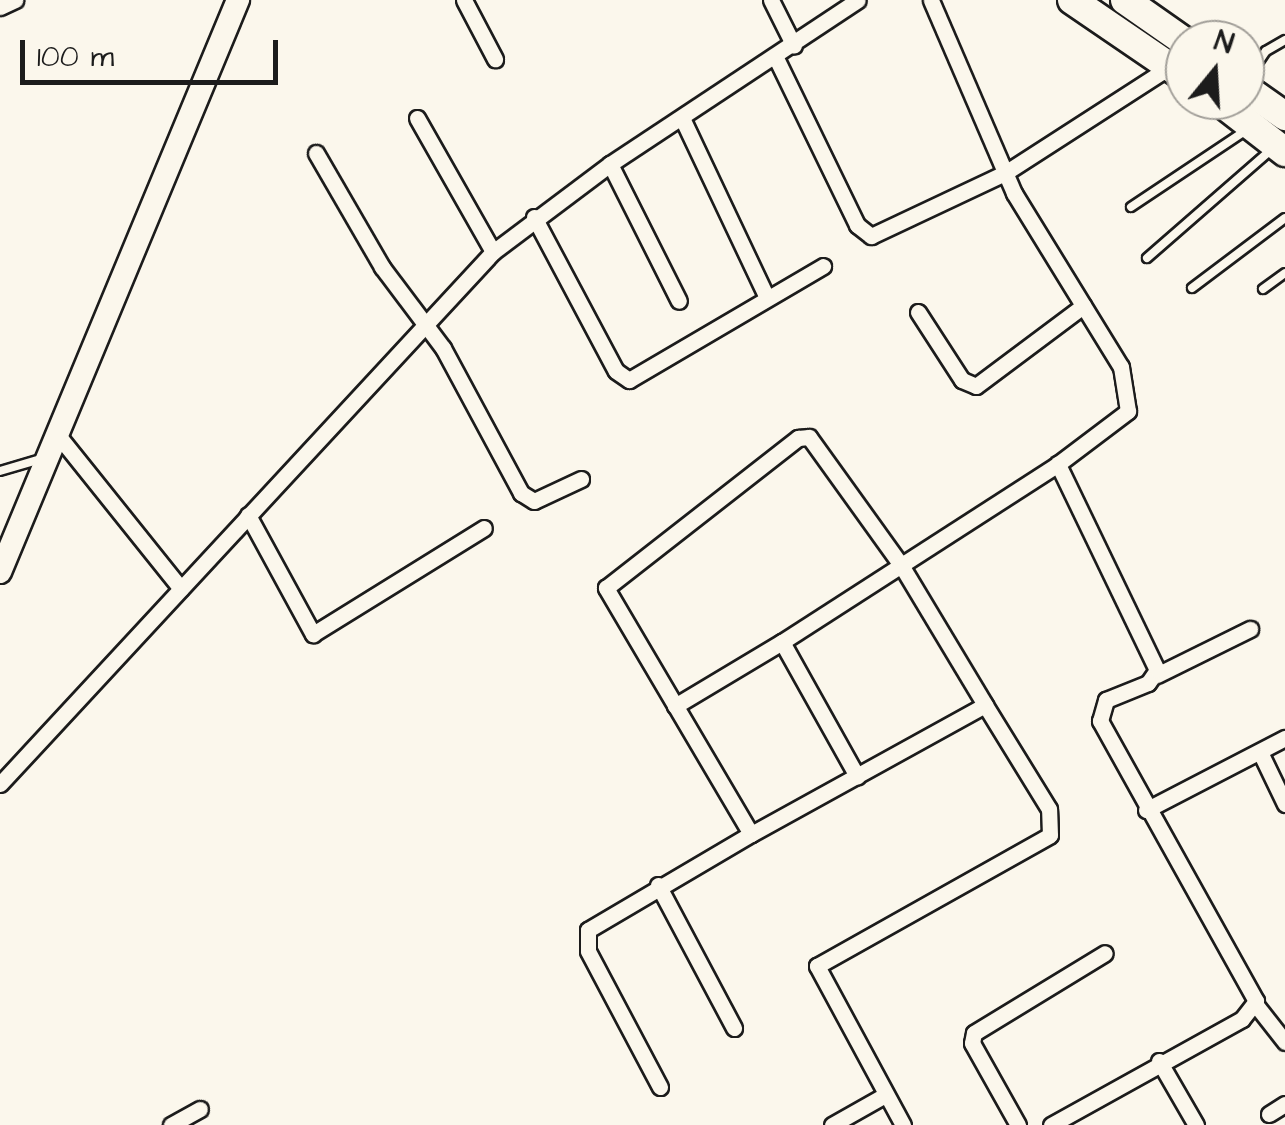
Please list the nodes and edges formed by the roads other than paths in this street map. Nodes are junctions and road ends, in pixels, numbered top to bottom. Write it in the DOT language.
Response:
graph roads {
  1 [pos="14,0"];
  2 [pos="238,0"];
  3 [pos="464,0"];
  4 [pos="771,0"];
  5 [pos="858,0"];
  6 [pos="931,0"];
  7 [pos="1072,0"];
  8 [pos="1125,0"];
  9 [pos="0,8"];
  10 [pos="1165,44"];
  11 [pos="794,46"];
  12 [pos="1165,53"];
  13 [pos="776,58"];
  14 [pos="495,59"];
  15 [pos="1165,71"];
  16 [pos="1265,100"];
  17 [pos="1285,116"];
  18 [pos="417,118"];
  19 [pos="682,118"];
  20 [pos="1245,120"];
  21 [pos="1253,126"];
  22 [pos="1281,149"];
  23 [pos="316,153"];
  24 [pos="610,164"];
  25 [pos="1004,173"];
  26 [pos="1130,207"];
  27 [pos="534,217"];
  28 [pos="1285,218"];
  29 [pos="493,252"];
  30 [pos="1147,258"];
  31 [pos="822,266"];
  32 [pos="1285,273"];
  33 [pos="1192,288"];
  34 [pos="1262,289"];
  35 [pos="766,298"];
  36 [pos="680,301"];
  37 [pos="1083,306"];
  38 [pos="918,312"];
  39 [pos="426,323"];
  40 [pos="58,434"];
  41 [pos="45,458"];
  42 [pos="1058,464"];
  43 [pos="0,471"];
  44 [pos="581,479"];
  45 [pos="248,515"];
  46 [pos="484,528"];
  47 [pos="901,565"];
  48 [pos="0,572"];
  49 [pos="181,589"];
  50 [pos="1250,629"];
  51 [pos="782,642"];
  52 [pos="1157,675"];
  53 [pos="985,705"];
  54 [pos="675,706"];
  55 [pos="1285,738"];
  56 [pos="1260,752"];
  57 [pos="857,776"];
  58 [pos="0,784"];
  59 [pos="1285,804"];
  60 [pos="1146,810"];
  61 [pos="750,834"];
  62 [pos="658,886"];
  63 [pos="1105,953"];
  64 [pos="1256,1005"];
  65 [pos="734,1028"];
  66 [pos="1285,1042"];
  67 [pos="1159,1061"];
  68 [pos="660,1087"];
  69 [pos="886,1095"];
  70 [pos="1285,1104"];
  71 [pos="200,1109"];
  72 [pos="1268,1114"];
  73 [pos="171,1125"];
  74 [pos="832,1125"];
  75 [pos="903,1125"];
  76 [pos="1018,1125"];
  77 [pos="1050,1125"];
  78 [pos="1196,1125"];
  1 -- 9 [label="street"];
  2 -- 40 [label="main road"];
  3 -- 14 [label="street"];
  4 -- 11 [label="street"];
  5 -- 11 [label="street"];
  6 -- 25 [label="street"];
  7 -- 12 [label="highway"];
  8 -- 10 [label="highway"];
  11 -- 13 [label="street"];
  13 -- 19 [label="street"];
  13 -- 25 [label="street"];
  15 -- 25 [label="street"];
  16 -- 17 [label="highway"];
  18 -- 29 [label="street"];
  19 -- 24 [label="street"];
  19 -- 35 [label="street"];
  20 -- 21 [label="highway"];
  21 -- 22 [label="highway"];
  21 -- 26 [label="lane"];
  22 -- 30 [label="lane"];
  23 -- 39 [label="street"];
  24 -- 27 [label="street"];
  24 -- 36 [label="street"];
  25 -- 37 [label="street"];
  27 -- 29 [label="street"];
  27 -- 35 [label="street"];
  28 -- 33 [label="lane"];
  29 -- 39 [label="street"];
  31 -- 35 [label="street"];
  32 -- 34 [label="lane"];
  37 -- 38 [label="street"];
  37 -- 42 [label="street"];
  39 -- 44 [label="street"];
  39 -- 45 [label="street"];
  40 -- 41 [label="main road"];
  40 -- 49 [label="street"];
  41 -- 43 [label="lane"];
  41 -- 48 [label="main road"];
  42 -- 47 [label="street"];
  42 -- 52 [label="street"];
  45 -- 46 [label="street"];
  45 -- 49 [label="street"];
  47 -- 51 [label="street"];
  47 -- 53 [label="street"];
  47 -- 54 [label="street"];
  49 -- 58 [label="street"];
  50 -- 52 [label="street"];
  51 -- 54 [label="street"];
  51 -- 57 [label="street"];
  52 -- 60 [label="street"];
  53 -- 57 [label="street"];
  53 -- 69 [label="street"];
  54 -- 61 [label="street"];
  55 -- 56 [label="street"];
  56 -- 59 [label="street"];
  56 -- 60 [label="street"];
  57 -- 61 [label="street"];
  60 -- 64 [label="street"];
  61 -- 62 [label="street"];
  62 -- 65 [label="street"];
  62 -- 68 [label="street"];
  63 -- 76 [label="street"];
  64 -- 66 [label="street"];
  64 -- 67 [label="street"];
  67 -- 77 [label="street"];
  67 -- 78 [label="street"];
  69 -- 74 [label="street"];
  69 -- 75 [label="street"];
  70 -- 72 [label="street"];
  71 -- 73 [label="street"];
}
